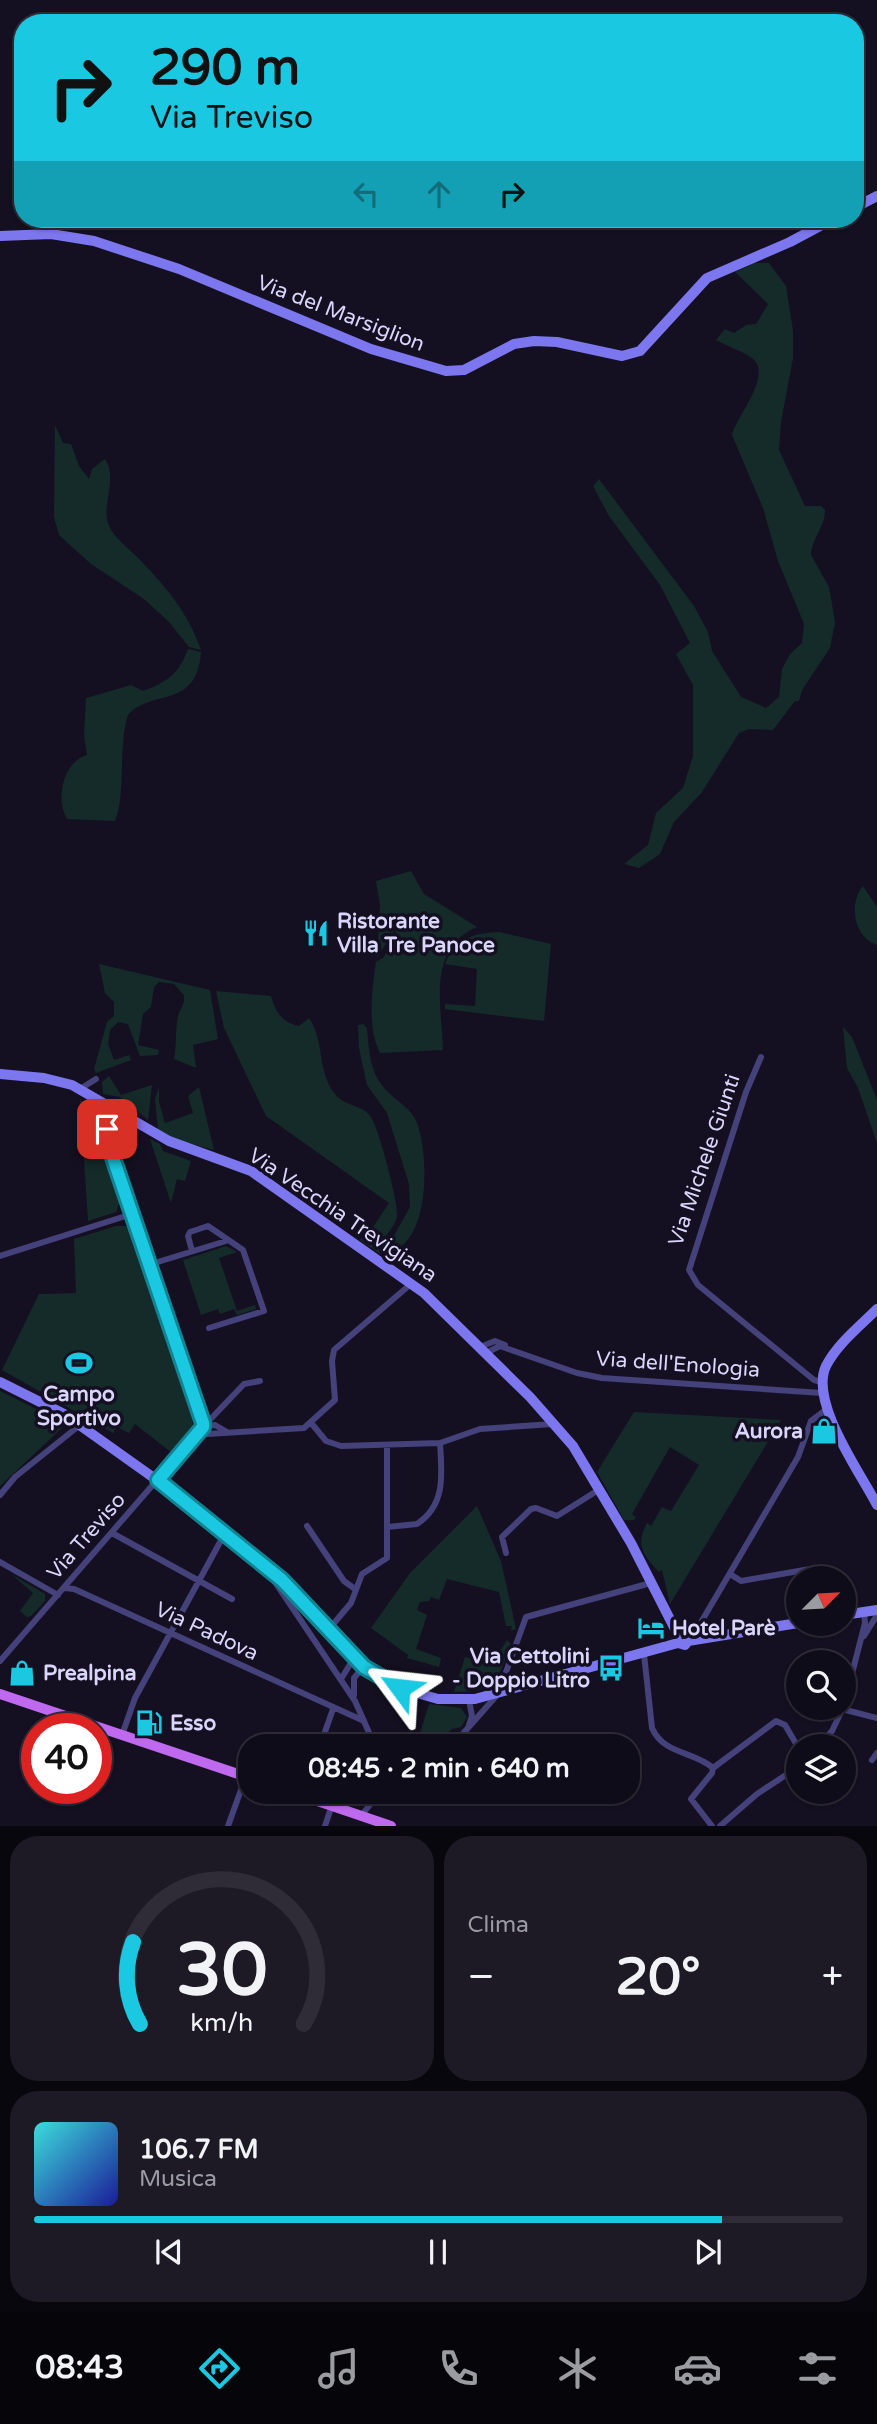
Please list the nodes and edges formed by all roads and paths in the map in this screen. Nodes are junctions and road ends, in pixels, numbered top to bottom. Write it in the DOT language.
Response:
graph roads {
  1 [pos="816,228"];
  2 [pos="0,236"];
  3 [pos="761,1057"];
  4 [pos="0,1074"];
  5 [pos="96,1079"];
  6 [pos="84,1091"];
  7 [pos="115,1109"];
  8 [pos="99,1121"];
  9 [pos="109,1146"];
  10 [pos="132,1214"];
  11 [pos="226,1241"];
  12 [pos="192,1251"];
  13 [pos="0,1256"];
  14 [pos="148,1265"];
  15 [pos="412,1283"];
  16 [pos="877,1309"];
  17 [pos="209,1328"];
  18 [pos="483,1350"];
  19 [pos="260,1381"];
  20 [pos="0,1382"];
  21 [pos="822,1382"];
  22 [pos="799,1390"];
  23 [pos="822,1393"];
  24 [pos="827,1409"];
  25 [pos="554,1423"];
  26 [pos="312,1424"];
  27 [pos="80,1425"];
  28 [pos="202,1431"];
  29 [pos="440,1443"];
  30 [pos="387,1446"];
  31 [pos="158,1480"];
  32 [pos="600,1489"];
  33 [pos="0,1495"];
  34 [pos="877,1505"];
  35 [pos="307,1526"];
  36 [pos="387,1527"];
  37 [pos="112,1533"];
  38 [pos="225,1533"];
  39 [pos="506,1553"];
  40 [pos="0,1562"];
  41 [pos="262,1563"];
  42 [pos="786,1573"];
  43 [pos="730,1574"];
  44 [pos="198,1582"];
  45 [pos="651,1583"];
  46 [pos="65,1588"];
  47 [pos="355,1589"];
  48 [pos="58,1595"];
  49 [pos="232,1599"];
  50 [pos="877,1609"];
  51 [pos="864,1612"];
  52 [pos="856,1613"];
  53 [pos="877,1615"];
  54 [pos="786,1625"];
  55 [pos="696,1627"];
  56 [pos="328,1629"];
  57 [pos="169,1633"];
  58 [pos="711,1638"];
  59 [pos="683,1639"];
  60 [pos="861,1640"];
  61 [pos="644,1654"];
  62 [pos="354,1658"];
  63 [pos="856,1659"];
  64 [pos="0,1661"];
  65 [pos="364,1667"];
  66 [pos="341,1679"];
  67 [pos="0,1694"];
  68 [pos="498,1694"];
  69 [pos="472,1699"];
  70 [pos="355,1701"];
  71 [pos="333,1709"];
  72 [pos="856,1711"];
  73 [pos="481,1713"];
  74 [pos="877,1718"];
  75 [pos="365,1721"];
  76 [pos="467,1731"];
  77 [pos="324,1734"];
  78 [pos="370,1734"];
  79 [pos="464,1734"];
  80 [pos="791,1734"];
  81 [pos="122,1735"];
  82 [pos="877,1753"];
  83 [pos="872,1760"];
  84 [pos="713,1768"];
  85 [pos="238,1774"];
  86 [pos="786,1775"];
  87 [pos="238,1801"];
  88 [pos="329,1804"];
  89 [pos="370,1804"];
  90 [pos="332,1805"];
  91 [pos="361,1816"];
  92 [pos="228,1825"];
  93 [pos="325,1825"];
  94 [pos="391,1825"];
  95 [pos="712,1825"];
  96 [pos="720,1825"];
  1 -- 2 [label="street, Via del Marsiglion"];
  3 -- 21 [label="street, Via Michele Giunti"];
  4 -- 6 [label="street, Via Vecchia Trevigiana"];
  5 -- 6 [label="street"];
  6 -- 7 [label="street, Via Vecchia Trevigiana"];
  6 -- 8 [label="street"];
  7 -- 8 [label="street"];
  7 -- 9 [label="street"];
  7 -- 15 [label="street, Via Vecchia Trevigiana"];
  8 -- 9 [label="street"];
  9 -- 10 [label="street"];
  10 -- 13 [label="street"];
  10 -- 14 [label="street"];
  11 -- 12 [label="street"];
  11 -- 12 [label="street"];
  11 -- 17 [label="street"];
  12 -- 14 [label="street"];
  14 -- 28 [label="street"];
  15 -- 18 [label="street, Via Vecchia Trevigiana"];
  15 -- 26 [label="street"];
  16 -- 21 [label="street"];
  18 -- 22 [label="street, Via dell'Enologia"];
  18 -- 25 [label="street, Via Vecchia Trevigiana"];
  19 -- 28 [label="street, Via Treviso"];
  20 -- 27 [label="street"];
  21 -- 22 [label="street, Via dell'Enologia"];
  21 -- 23 [label="street"];
  22 -- 23 [label="street, Via dell'Enologia"];
  23 -- 24 [label="street"];
  24 -- 34 [label="street"];
  24 -- 43 [label="street"];
  25 -- 29 [label="street"];
  25 -- 32 [label="street, Via Vecchia Trevigiana"];
  26 -- 28 [label="street"];
  26 -- 30 [label="street"];
  27 -- 31 [label="street"];
  27 -- 33 [label="street"];
  28 -- 31 [label="street, Via Treviso"];
  29 -- 30 [label="street"];
  29 -- 36 [label="street"];
  30 -- 36 [label="street"];
  31 -- 37 [label="street, Via Treviso"];
  31 -- 38 [label="street"];
  32 -- 39 [label="street"];
  32 -- 45 [label="street, Via Vecchia Trevigiana"];
  35 -- 47 [label="street"];
  36 -- 47 [label="street"];
  37 -- 44 [label="street"];
  37 -- 46 [label="street, Via Treviso"];
  38 -- 41 [label="street"];
  38 -- 44 [label="street"];
  40 -- 48 [label="street"];
  41 -- 56 [label="street"];
  41 -- 66 [label="street"];
  42 -- 43 [label="street"];
  43 -- 55 [label="street"];
  44 -- 49 [label="street"];
  44 -- 57 [label="street"];
  45 -- 59 [label="street, Via Vecchia Trevigiana"];
  45 -- 68 [label="street"];
  46 -- 48 [label="street, Via Treviso"];
  46 -- 57 [label="street, Via Padova"];
  47 -- 56 [label="street"];
  48 -- 64 [label="street, Via Treviso"];
  50 -- 51 [label="street"];
  51 -- 52 [label="street"];
  51 -- 60 [label="street"];
  53 -- 60 [label="street"];
  54 -- 58 [label="street"];
  55 -- 58 [label="street"];
  55 -- 59 [label="street"];
  56 -- 62 [label="street"];
  57 -- 71 [label="street, Via Padova"];
  57 -- 81 [label="street"];
  58 -- 59 [label="street"];
  59 -- 61 [label="street"];
  60 -- 63 [label="street"];
  61 -- 68 [label="street"];
  61 -- 84 [label="street"];
  62 -- 65 [label="street"];
  62 -- 66 [label="street"];
  65 -- 69 [label="street"];
  65 -- 70 [label="street"];
  66 -- 70 [label="street"];
  67 -- 81 [label="main road"];
  68 -- 69 [label="street"];
  68 -- 73 [label="street"];
  69 -- 73 [label="street"];
  69 -- 76 [label="street"];
  70 -- 75 [label="street"];
  71 -- 75 [label="street, Via Padova"];
  71 -- 77 [label="street"];
  72 -- 74 [label="street"];
  73 -- 76 [label="street"];
  75 -- 78 [label="street"];
  76 -- 79 [label="street"];
  80 -- 84 [label="street"];
  81 -- 85 [label="main road"];
  82 -- 83 [label="street"];
  84 -- 95 [label="street"];
  86 -- 96 [label="street"];
  87 -- 92 [label="street"];
  88 -- 90 [label="main road"];
  89 -- 91 [label="street"];
  90 -- 91 [label="main road"];
  90 -- 93 [label="street"];
  91 -- 94 [label="main road"];
}
